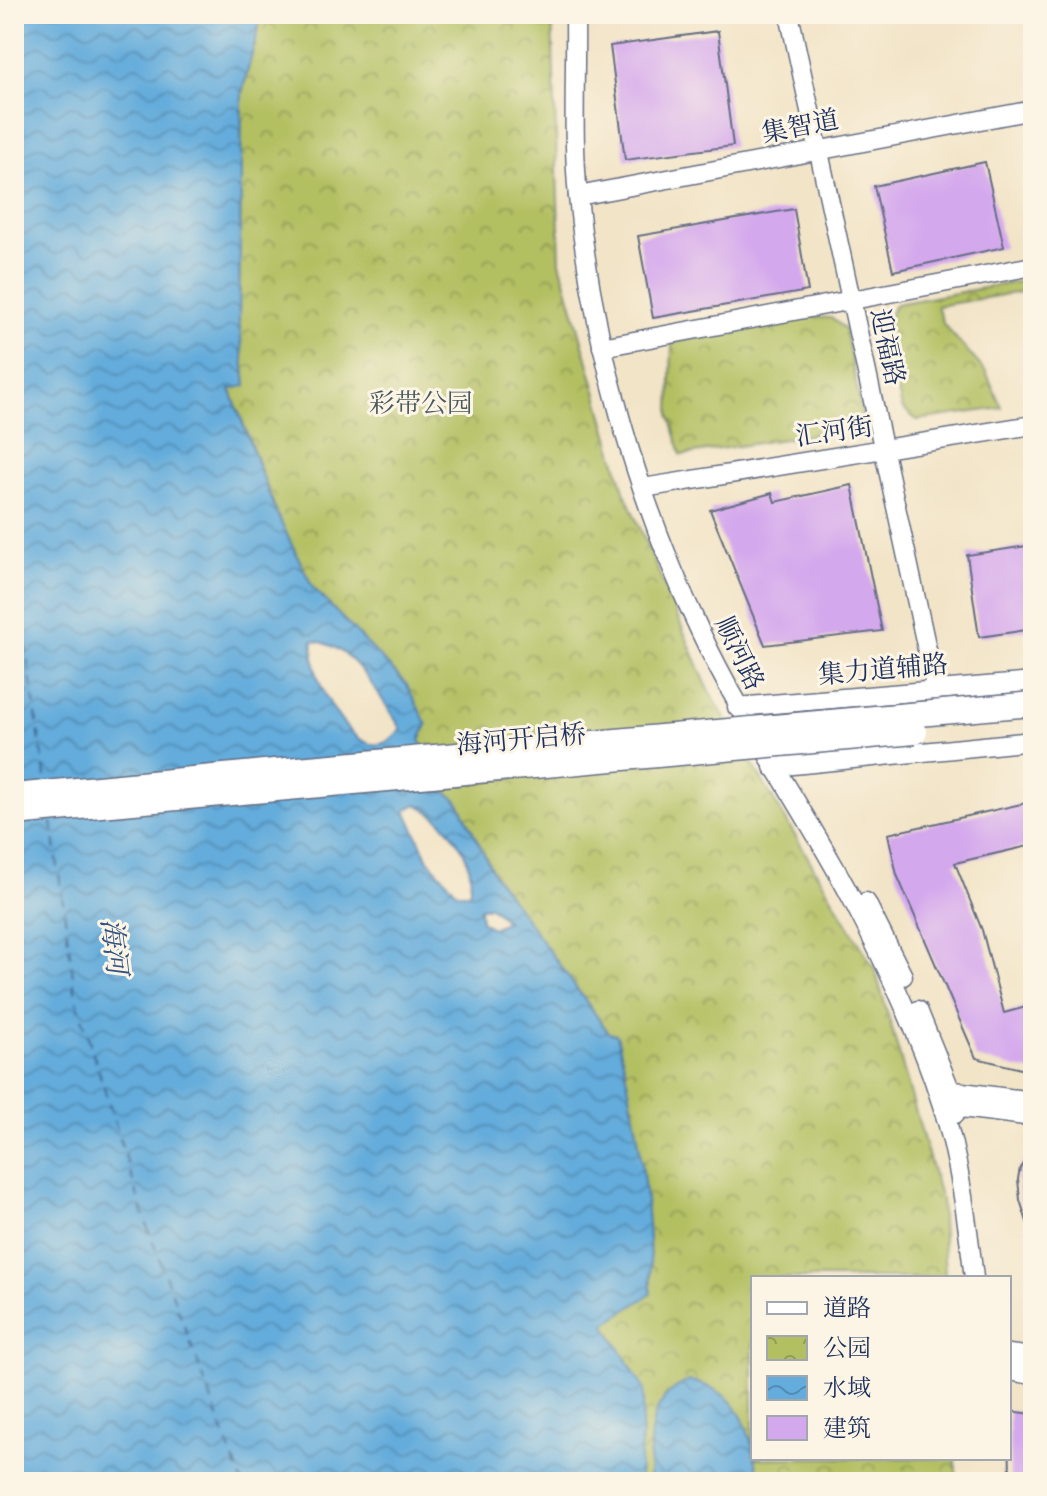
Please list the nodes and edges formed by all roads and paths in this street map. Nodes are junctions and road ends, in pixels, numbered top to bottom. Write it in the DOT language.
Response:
graph roads {
  1 [pos="575,14"];
  2 [pos="789,14"];
  3 [pos="1033,110"];
  4 [pos="817,149"];
  5 [pos="578,196"];
  6 [pos="1033,266"];
  7 [pos="851,300"];
  8 [pos="602,347"];
  9 [pos="1033,425"];
  10 [pos="882,450"];
  11 [pos="643,488"];
  12 [pos="1033,682"];
  13 [pos="936,691"];
  14 [pos="1033,704"];
  15 [pos="743,706"];
  16 [pos="1033,720"];
  17 [pos="1033,741"];
  18 [pos="780,766"];
  19 [pos="14,796"];
  20 [pos="14,813"];
  21 [pos="945,1098"];
  22 [pos="1033,1101"];
  23 [pos="1033,1117"];
  24 [pos="974,1276"];
  25 [pos="983,1276"];
  26 [pos="1011,1354"];
  27 [pos="1033,1357"];
  28 [pos="1011,1371"];
  29 [pos="1033,1375"];
  1 -- 5 [label="street, 顺河路"];
  2 -- 4 [label="street, 迎福路"];
  3 -- 4 [label="street, 集智道"];
  4 -- 5 [label="street, 集智道"];
  4 -- 7 [label="street, 迎福路"];
  5 -- 8 [label="street, 顺河路"];
  6 -- 7 [label="street"];
  7 -- 8 [label="street"];
  7 -- 10 [label="street, 迎福路"];
  8 -- 11 [label="street, 顺河路"];
  9 -- 10 [label="street, 汇河街"];
  10 -- 11 [label="street, 汇河街"];
  10 -- 13 [label="street, 迎福路"];
  11 -- 15 [label="street, 顺河路"];
  12 -- 13 [label="street, 集力道辅路"];
  13 -- 15 [label="street, 集力道辅路"];
  14 -- 19 [label="main road, 海河开启桥, bridge"];
  15 -- 18 [label="street, 顺河路"];
  16 -- 20 [label="main road, 海河开启桥, bridge"];
  17 -- 18 [label="street"];
  18 -- 21 [label="street, 顺河路"];
  21 -- 22 [label="street"];
  21 -- 23 [label="street"];
  21 -- 24 [label="street, 顺河路"];
  21 -- 25 [label="street, 顺河路"];
  26 -- 27 [label="street"];
  28 -- 29 [label="street"];
}
